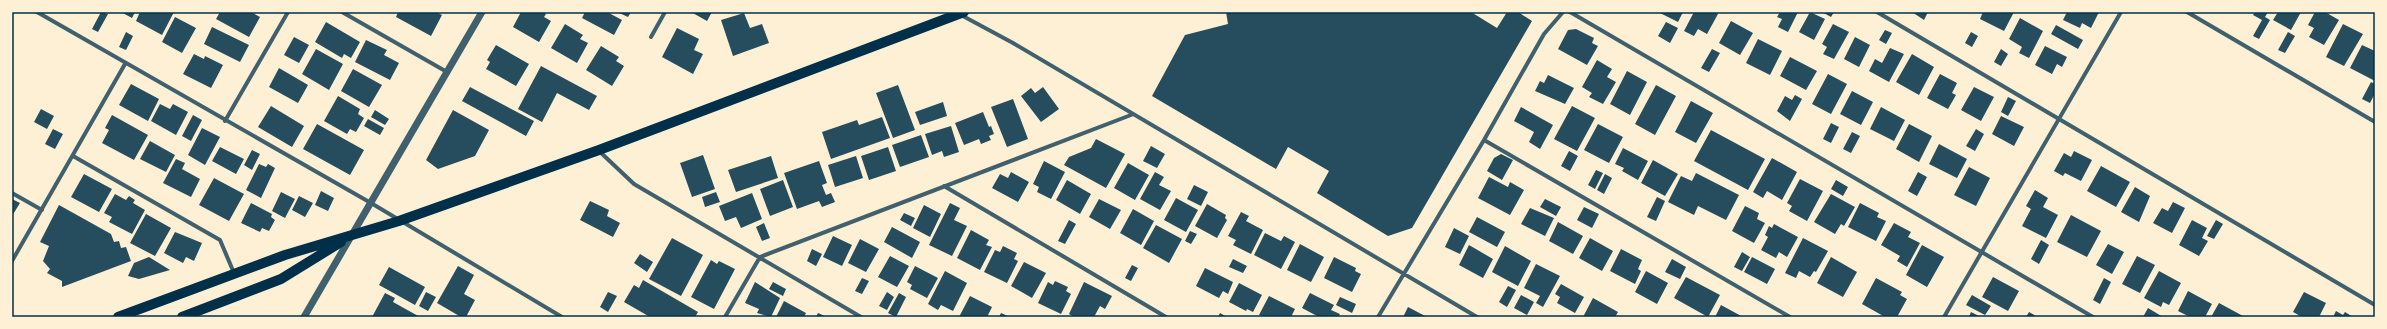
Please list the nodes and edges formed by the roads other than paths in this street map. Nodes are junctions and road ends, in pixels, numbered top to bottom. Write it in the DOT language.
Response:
graph roads {
  1 [pos="37,12"];
  2 [pos="288,12"];
  3 [pos="342,12"];
  4 [pos="482,12"];
  5 [pos="665,12"];
  6 [pos="1563,12"];
  7 [pos="1570,12"];
  8 [pos="1877,12"];
  9 [pos="2121,12"];
  10 [pos="2187,12"];
  11 [pos="959,13"];
  12 [pos="651,37"];
  13 [pos="125,64"];
  14 [pos="447,72"];
  15 [pos="1131,115"];
  16 [pos="2059,118"];
  17 [pos="224,121"];
  18 [pos="2375,122"];
  19 [pos="1484,140"];
  20 [pos="599,150"];
  21 [pos="73,156"];
  22 [pos="944,186"];
  23 [pos="12,192"];
  24 [pos="371,204"];
  25 [pos="42,210"];
  26 [pos="399,221"];
  27 [pos="353,234"];
  28 [pos="1982,252"];
  29 [pos="760,257"];
  30 [pos="12,261"];
  31 [pos="234,274"];
  32 [pos="1404,274"];
  33 [pos="2375,304"];
  34 [pos="118,317"];
  35 [pos="182,317"];
  36 [pos="304,317"];
  37 [pos="562,317"];
  38 [pos="725,317"];
  39 [pos="861,317"];
  40 [pos="1166,317"];
  41 [pos="1378,317"];
  42 [pos="1478,317"];
  43 [pos="1790,317"];
  44 [pos="1944,317"];
  45 [pos="2093,317"];
  1 -- 13 [label="street"];
  2 -- 17 [label="street"];
  3 -- 14 [label="street"];
  4 -- 14 [label="street"];
  5 -- 12 [label="street"];
  6 -- 19 [label="street"];
  7 -- 28 [label="street"];
  8 -- 16 [label="street"];
  9 -- 16 [label="street"];
  10 -- 18 [label="street"];
  11 -- 15 [label="street"];
  11 -- 20 [label="main road"];
  13 -- 17 [label="street"];
  13 -- 21 [label="street"];
  14 -- 24 [label="street"];
  15 -- 22 [label="street"];
  15 -- 32 [label="street"];
  16 -- 28 [label="street"];
  16 -- 33 [label="street"];
  17 -- 24 [label="street"];
  19 -- 32 [label="street"];
  19 -- 43 [label="street"];
  20 -- 26 [label="main road"];
  20 -- 29 [label="street"];
  21 -- 25 [label="street"];
  21 -- 31 [label="street"];
  22 -- 29 [label="street"];
  22 -- 40 [label="street"];
  23 -- 25 [label="street"];
  24 -- 26 [label="street"];
  24 -- 27 [label="street"];
  25 -- 30 [label="street"];
  26 -- 27 [label="main road"];
  26 -- 37 [label="street"];
  27 -- 31 [label="main road"];
  27 -- 35 [label="main road"];
  27 -- 36 [label="street"];
  28 -- 44 [label="street"];
  28 -- 45 [label="street"];
  29 -- 38 [label="street"];
  29 -- 39 [label="street"];
  31 -- 34 [label="main road"];
  32 -- 41 [label="street"];
  32 -- 42 [label="street"];
}
